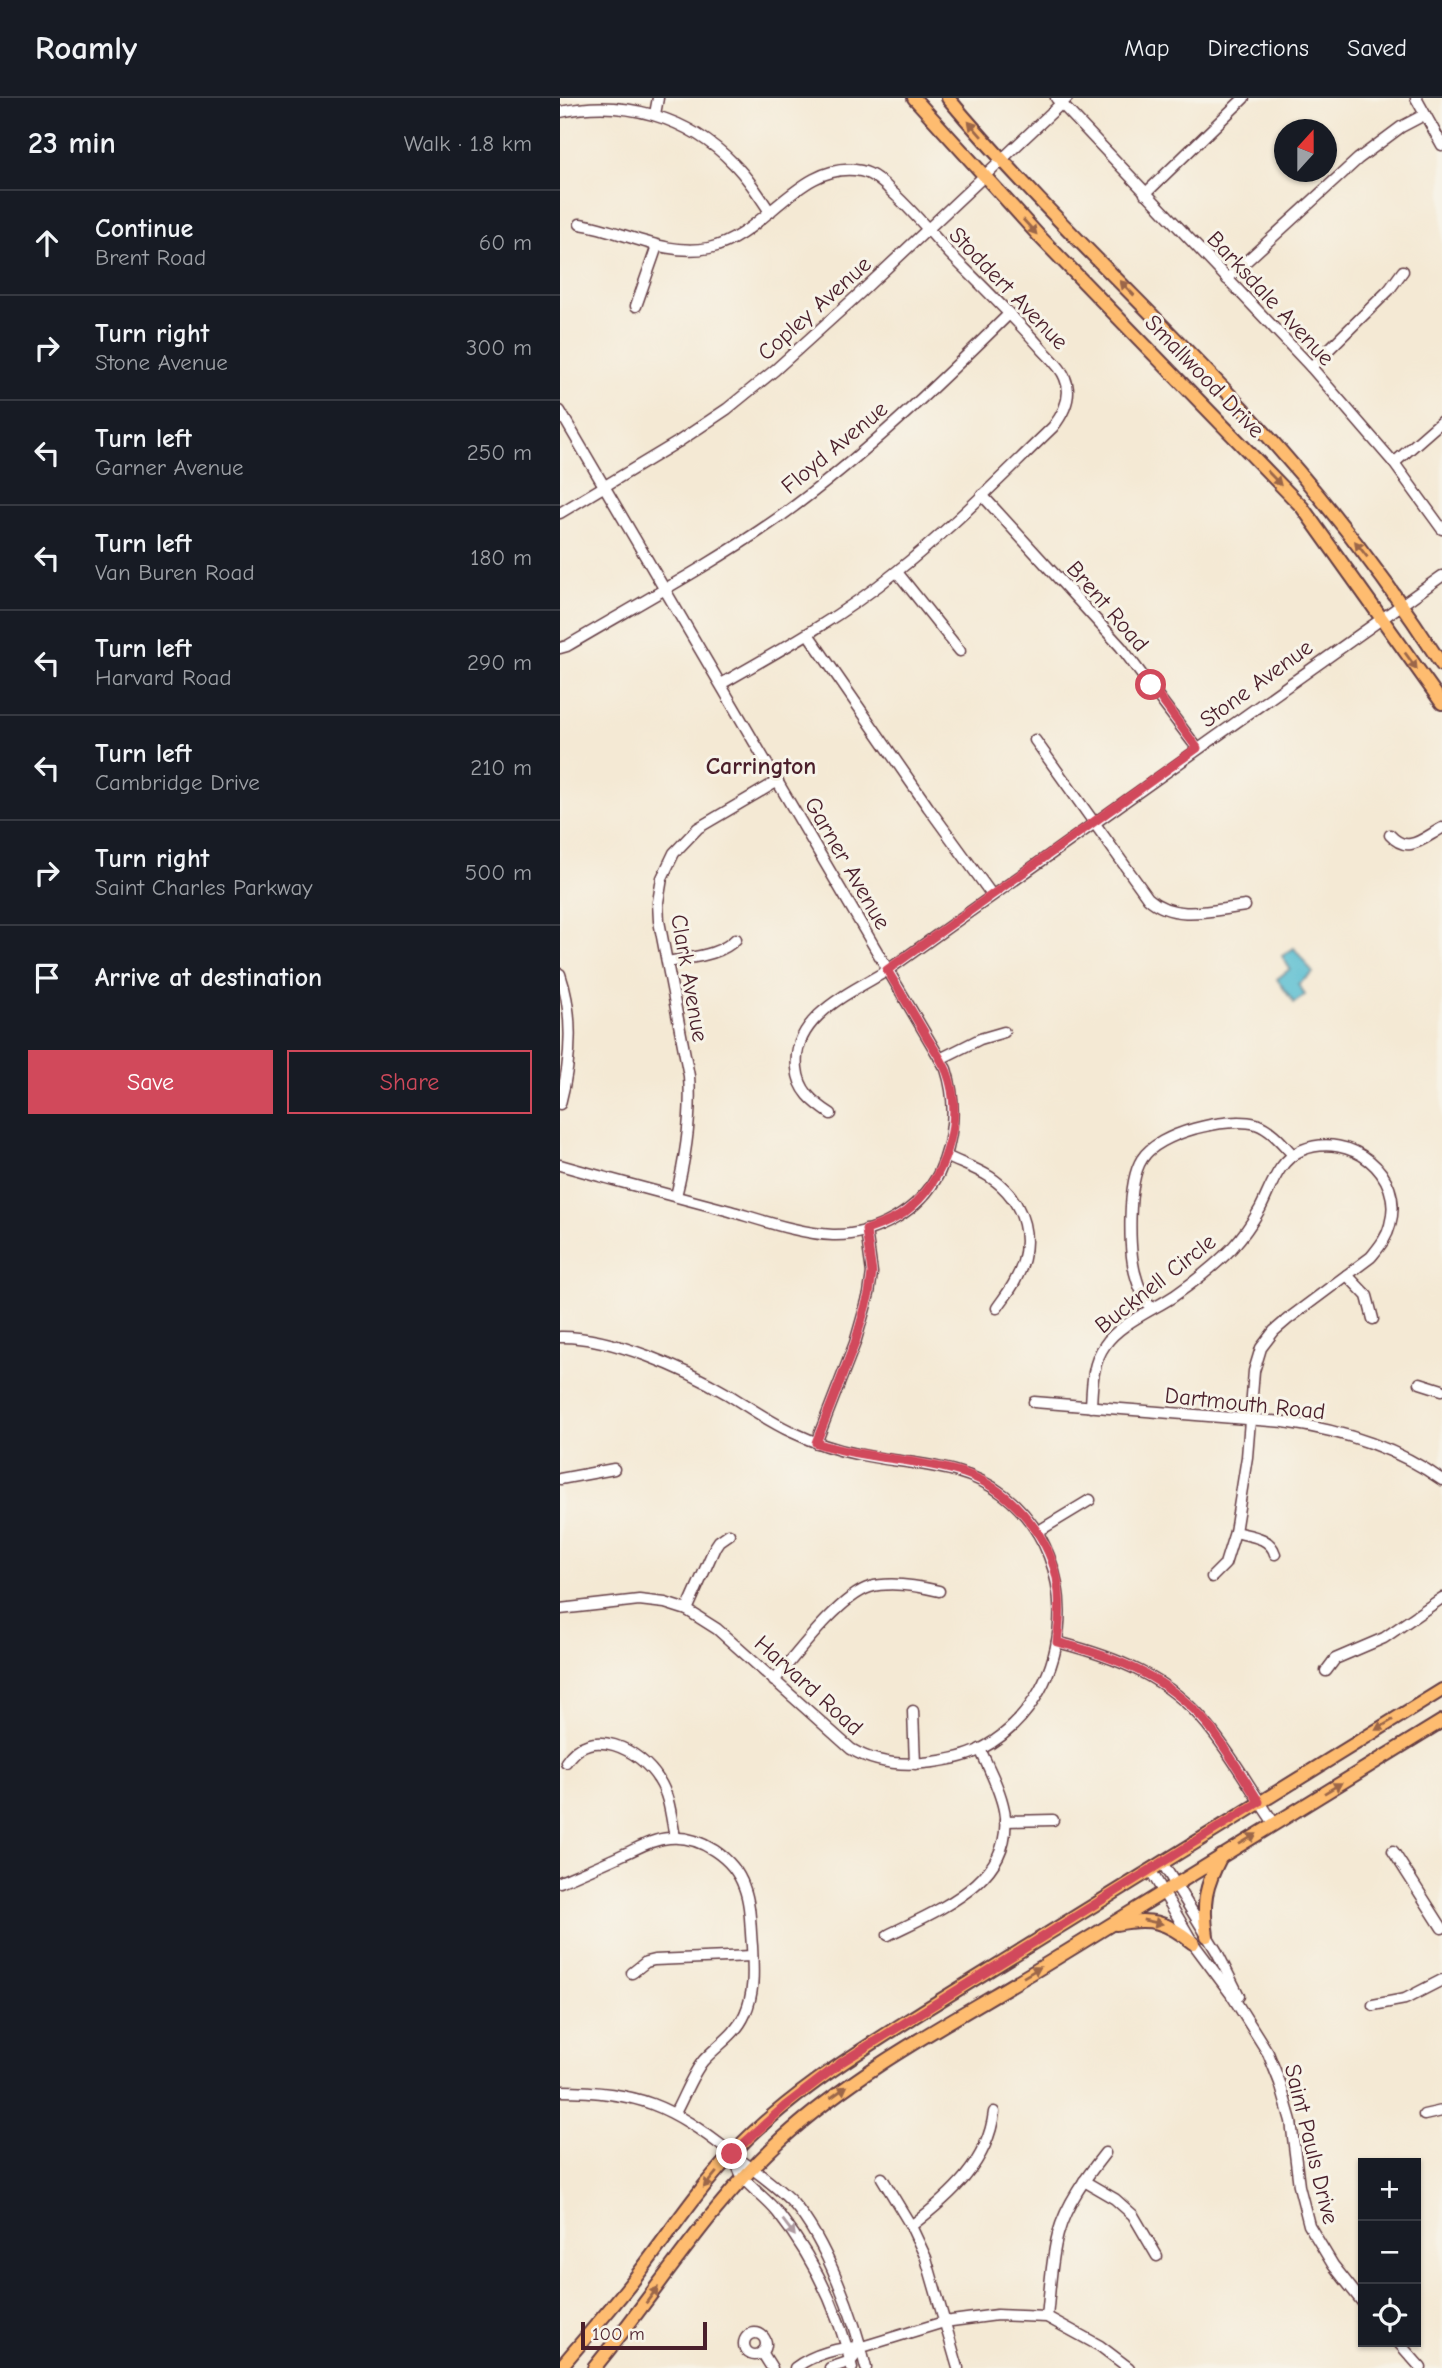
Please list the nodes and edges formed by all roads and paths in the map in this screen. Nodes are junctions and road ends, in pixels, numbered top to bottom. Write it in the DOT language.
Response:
graph roads {
  1 [pos="658,98"];
  2 [pos="914,98"];
  3 [pos="948,98"];
  4 [pos="1244,98"];
  5 [pos="1416,98"];
  6 [pos="1061,100"];
  7 [pos="560,113"];
  8 [pos="656,114"];
  9 [pos="1424,115"];
  10 [pos="1442,145"];
  11 [pos="1002,160"];
  12 [pos="985,176"];
  13 [pos="1145,194"];
  14 [pos="770,212"];
  15 [pos="580,224"];
  16 [pos="927,230"];
  17 [pos="657,246"];
  18 [pos="1403,271"];
  19 [pos="1227,279"];
  20 [pos="636,306"];
  21 [pos="1010,314"];
  22 [pos="1311,367"];
  23 [pos="560,411"];
  24 [pos="1442,421"];
  25 [pos="1394,463"];
  26 [pos="604,487"];
  27 [pos="982,495"];
  28 [pos="560,513"];
  29 [pos="1442,529"];
  30 [pos="897,572"];
  31 [pos="1442,576"];
  32 [pos="666,589"];
  33 [pos="1400,604"];
  34 [pos="1380,618"];
  35 [pos="808,635"];
  36 [pos="560,648"];
  37 [pos="960,651"];
  38 [pos="1442,665"];
  39 [pos="721,684"];
  40 [pos="1442,704"];
  41 [pos="1035,740"];
  42 [pos="1197,748"];
  43 [pos="778,781"];
  44 [pos="1093,822"];
  45 [pos="1442,828"];
  46 [pos="1390,835"];
  47 [pos="992,895"];
  48 [pos="1245,906"];
  49 [pos="736,939"];
  50 [pos="668,962"];
  51 [pos="887,970"];
  52 [pos="560,974"];
  53 [pos="1004,1032"];
  54 [pos="940,1059"];
  55 [pos="560,1104"];
  56 [pos="831,1114"];
  57 [pos="1293,1155"];
  58 [pos="946,1156"];
  59 [pos="560,1165"];
  60 [pos="676,1196"];
  61 [pos="866,1230"];
  62 [pos="1347,1275"];
  63 [pos="996,1308"];
  64 [pos="1151,1309"];
  65 [pos="1373,1319"];
  66 [pos="560,1337"];
  67 [pos="1420,1383"];
  68 [pos="1442,1390"];
  69 [pos="1034,1402"];
  70 [pos="1091,1407"];
  71 [pos="1251,1421"];
  72 [pos="816,1443"];
  73 [pos="614,1469"];
  74 [pos="560,1479"];
  75 [pos="1442,1480"];
  76 [pos="1090,1500"];
  77 [pos="1037,1532"];
  78 [pos="1235,1532"];
  79 [pos="729,1534"];
  80 [pos="1275,1554"];
  81 [pos="1212,1577"];
  82 [pos="939,1591"];
  83 [pos="1442,1598"];
  84 [pos="560,1609"];
  85 [pos="687,1610"];
  86 [pos="1057,1642"];
  87 [pos="1326,1671"];
  88 [pos="774,1681"];
  89 [pos="1442,1690"];
  90 [pos="913,1711"];
  91 [pos="1442,1721"];
  92 [pos="979,1749"];
  93 [pos="566,1762"];
  94 [pos="915,1764"];
  95 [pos="1259,1802"];
  96 [pos="1053,1820"];
  97 [pos="1005,1821"];
  98 [pos="1275,1823"];
  99 [pos="674,1837"];
  100 [pos="1393,1851"];
  101 [pos="1221,1856"];
  102 [pos="1163,1864"];
  103 [pos="1151,1871"];
  104 [pos="560,1882"];
  105 [pos="1175,1884"];
  106 [pos="1163,1892"];
  107 [pos="1439,1915"];
  108 [pos="1108,1925"];
  109 [pos="1442,1928"];
  110 [pos="888,1935"];
  111 [pos="1207,1936"];
  112 [pos="1193,1943"];
  113 [pos="752,1956"];
  114 [pos="632,1973"];
  115 [pos="1442,1980"];
  116 [pos="1373,2005"];
  117 [pos="1252,2025"];
  118 [pos="560,2091"];
  119 [pos="1442,2111"];
  120 [pos="995,2112"];
  121 [pos="675,2113"];
  122 [pos="1424,2115"];
  123 [pos="1105,2152"];
  124 [pos="732,2154"];
  125 [pos="747,2173"];
  126 [pos="882,2178"];
  127 [pos="1084,2181"];
  128 [pos="911,2225"];
  129 [pos="1157,2256"];
  130 [pos="1358,2297"];
  131 [pos="1047,2317"];
  132 [pos="944,2322"];
  133 [pos="848,2347"];
  134 [pos="862,2347"];
  135 [pos="1402,2347"];
  136 [pos="762,2352"];
  137 [pos="852,2364"];
  138 [pos="560,2368"];
  139 [pos="594,2368"];
  140 [pos="772,2368"];
  141 [pos="795,2368"];
  142 [pos="830,2368"];
  143 [pos="866,2368"];
  144 [pos="958,2368"];
  145 [pos="1129,2368"];
  146 [pos="1421,2368"];
  1 -- 8 [label="street"];
  2 -- 12 [label="main road, Smallwood Drive"];
  11 -- 3 [label="main road, Smallwood Drive, one-way"];
  4 -- 13 [label="street"];
  5 -- 9 [label="street"];
  6 -- 11 [label="street, Copley Avenue"];
  6 -- 13 [label="street, Barksdale Avenue"];
  7 -- 8 [label="street"];
  8 -- 14 [label="street"];
  9 -- 10 [label="street"];
  9 -- 19 [label="street"];
  11 -- 12 [label="street, Copley Avenue"];
  33 -- 11 [label="main road, Smallwood Drive, one-way"];
  12 -- 16 [label="street, Copley Avenue"];
  12 -- 34 [label="main road, Smallwood Drive, one-way"];
  13 -- 19 [label="street, Barksdale Avenue"];
  14 -- 16 [label="street, Stoddert Avenue"];
  14 -- 17 [label="street, Stoddert Avenue"];
  15 -- 17 [label="street, Stoddert Avenue"];
  16 -- 21 [label="street, Stoddert Avenue"];
  16 -- 26 [label="street, Copley Avenue"];
  17 -- 20 [label="street"];
  18 -- 22 [label="street"];
  19 -- 22 [label="street, Barksdale Avenue"];
  21 -- 27 [label="street, Stoddert Avenue"];
  21 -- 32 [label="street, Floyd Avenue"];
  22 -- 25 [label="street, Barksdale Avenue"];
  23 -- 26 [label="street, Garner Avenue"];
  24 -- 25 [label="street"];
  25 -- 29 [label="street, Barksdale Avenue"];
  26 -- 28 [label="street, Copley Avenue"];
  26 -- 32 [label="street, Garner Avenue"];
  27 -- 30 [label="street, Stoddert Avenue"];
  27 -- 42 [label="street, Brent Road"];
  30 -- 35 [label="street, Stoddert Avenue"];
  30 -- 37 [label="street"];
  31 -- 33 [label="street, Stone Avenue"];
  32 -- 36 [label="street, Floyd Avenue"];
  32 -- 39 [label="street, Garner Avenue"];
  33 -- 34 [label="street, Stone Avenue"];
  33 -- 38 [label="main road, Smallwood Drive"];
  34 -- 40 [label="main road, Smallwood Drive, one-way"];
  34 -- 42 [label="street, Stone Avenue"];
  35 -- 39 [label="street, Stoddert Avenue"];
  35 -- 47 [label="street"];
  39 -- 43 [label="street, Garner Avenue"];
  41 -- 44 [label="street"];
  42 -- 44 [label="street, Stone Avenue"];
  43 -- 50 [label="street, Clark Avenue"];
  43 -- 51 [label="street, Garner Avenue"];
  44 -- 47 [label="street, Stone Avenue"];
  44 -- 48 [label="street"];
  45 -- 46 [label="street"];
  47 -- 51 [label="street, Stone Avenue"];
  49 -- 50 [label="street"];
  50 -- 60 [label="street, Clark Avenue"];
  51 -- 54 [label="street, Garner Avenue"];
  51 -- 56 [label="street, Stone Avenue"];
  52 -- 55 [label="street"];
  53 -- 54 [label="street"];
  54 -- 58 [label="street, Garner Avenue"];
  57 -- 62 [label="street"];
  57 -- 64 [label="street, Bucknell Circle"];
  57 -- 64 [label="street"];
  58 -- 61 [label="street, Garner Avenue"];
  58 -- 63 [label="street"];
  59 -- 60 [label="street, Garner Avenue"];
  60 -- 61 [label="street, Garner Avenue"];
  61 -- 72 [label="street"];
  62 -- 65 [label="street"];
  62 -- 71 [label="street"];
  64 -- 70 [label="street, Bucknell Circle"];
  66 -- 72 [label="street, Harvard Road"];
  67 -- 68 [label="street"];
  69 -- 70 [label="street, Dartmouth Road"];
  70 -- 71 [label="street, Dartmouth Road"];
  71 -- 75 [label="street, Dartmouth Road"];
  71 -- 78 [label="street"];
  72 -- 77 [label="street, Harvard Road"];
  73 -- 74 [label="street"];
  76 -- 77 [label="street"];
  77 -- 86 [label="street, Harvard Road"];
  78 -- 80 [label="street"];
  78 -- 81 [label="street"];
  79 -- 85 [label="street"];
  82 -- 88 [label="street"];
  83 -- 87 [label="street"];
  84 -- 85 [label="street, Harvard Road"];
  85 -- 88 [label="street, Harvard Road"];
  86 -- 92 [label="street, Harvard Road"];
  86 -- 95 [label="street"];
  88 -- 94 [label="street, Harvard Road"];
  89 -- 95 [label="main road, one-way"];
  90 -- 94 [label="street"];
  98 -- 91 [label="main road, one-way"];
  92 -- 94 [label="street, Harvard Road"];
  92 -- 97 [label="street"];
  93 -- 99 [label="street"];
  95 -- 98 [label="street"];
  95 -- 102 [label="main road"];
  96 -- 97 [label="street"];
  97 -- 110 [label="street"];
  101 -- 98 [label="main road, one-way"];
  99 -- 104 [label="street"];
  99 -- 113 [label="street"];
  100 -- 107 [label="street"];
  101 -- 105 [label="main road"];
  101 -- 111 [label="main road"];
  102 -- 103 [label="main road"];
  102 -- 105 [label="street, Saint Pauls Drive"];
  103 -- 106 [label="street, Saint Pauls Drive"];
  103 -- 124 [label="main road"];
  105 -- 106 [label="main road"];
  105 -- 111 [label="street, Saint Pauls Drive"];
  106 -- 108 [label="main road"];
  106 -- 112 [label="street, Saint Pauls Drive"];
  107 -- 109 [label="street"];
  108 -- 112 [label="main road, one-way"];
  125 -- 108 [label="main road, one-way"];
  111 -- 117 [label="street, Saint Pauls Drive"];
  112 -- 117 [label="street, Saint Pauls Drive"];
  113 -- 114 [label="street"];
  113 -- 121 [label="street"];
  115 -- 116 [label="street"];
  117 -- 130 [label="street, Saint Pauls Drive"];
  118 -- 121 [label="street"];
  119 -- 122 [label="street"];
  120 -- 128 [label="street"];
  121 -- 124 [label="street"];
  123 -- 127 [label="street"];
  124 -- 125 [label="street"];
  124 -- 138 [label="main road, one-way"];
  125 -- 133 [label="street, one-way"];
  125 -- 134 [label="street"];
  139 -- 125 [label="main road, one-way"];
  126 -- 128 [label="street"];
  127 -- 129 [label="street"];
  127 -- 131 [label="street"];
  128 -- 132 [label="street"];
  131 -- 132 [label="street"];
  131 -- 145 [label="street"];
  132 -- 134 [label="street"];
  132 -- 144 [label="street"];
  133 -- 134 [label="street"];
  133 -- 137 [label="street"];
  133 -- 141 [label="street"];
  134 -- 137 [label="street"];
  134 -- 143 [label="street"];
  135 -- 146 [label="street"];
  136 -- 140 [label="street"];
  137 -- 142 [label="street"];
}
